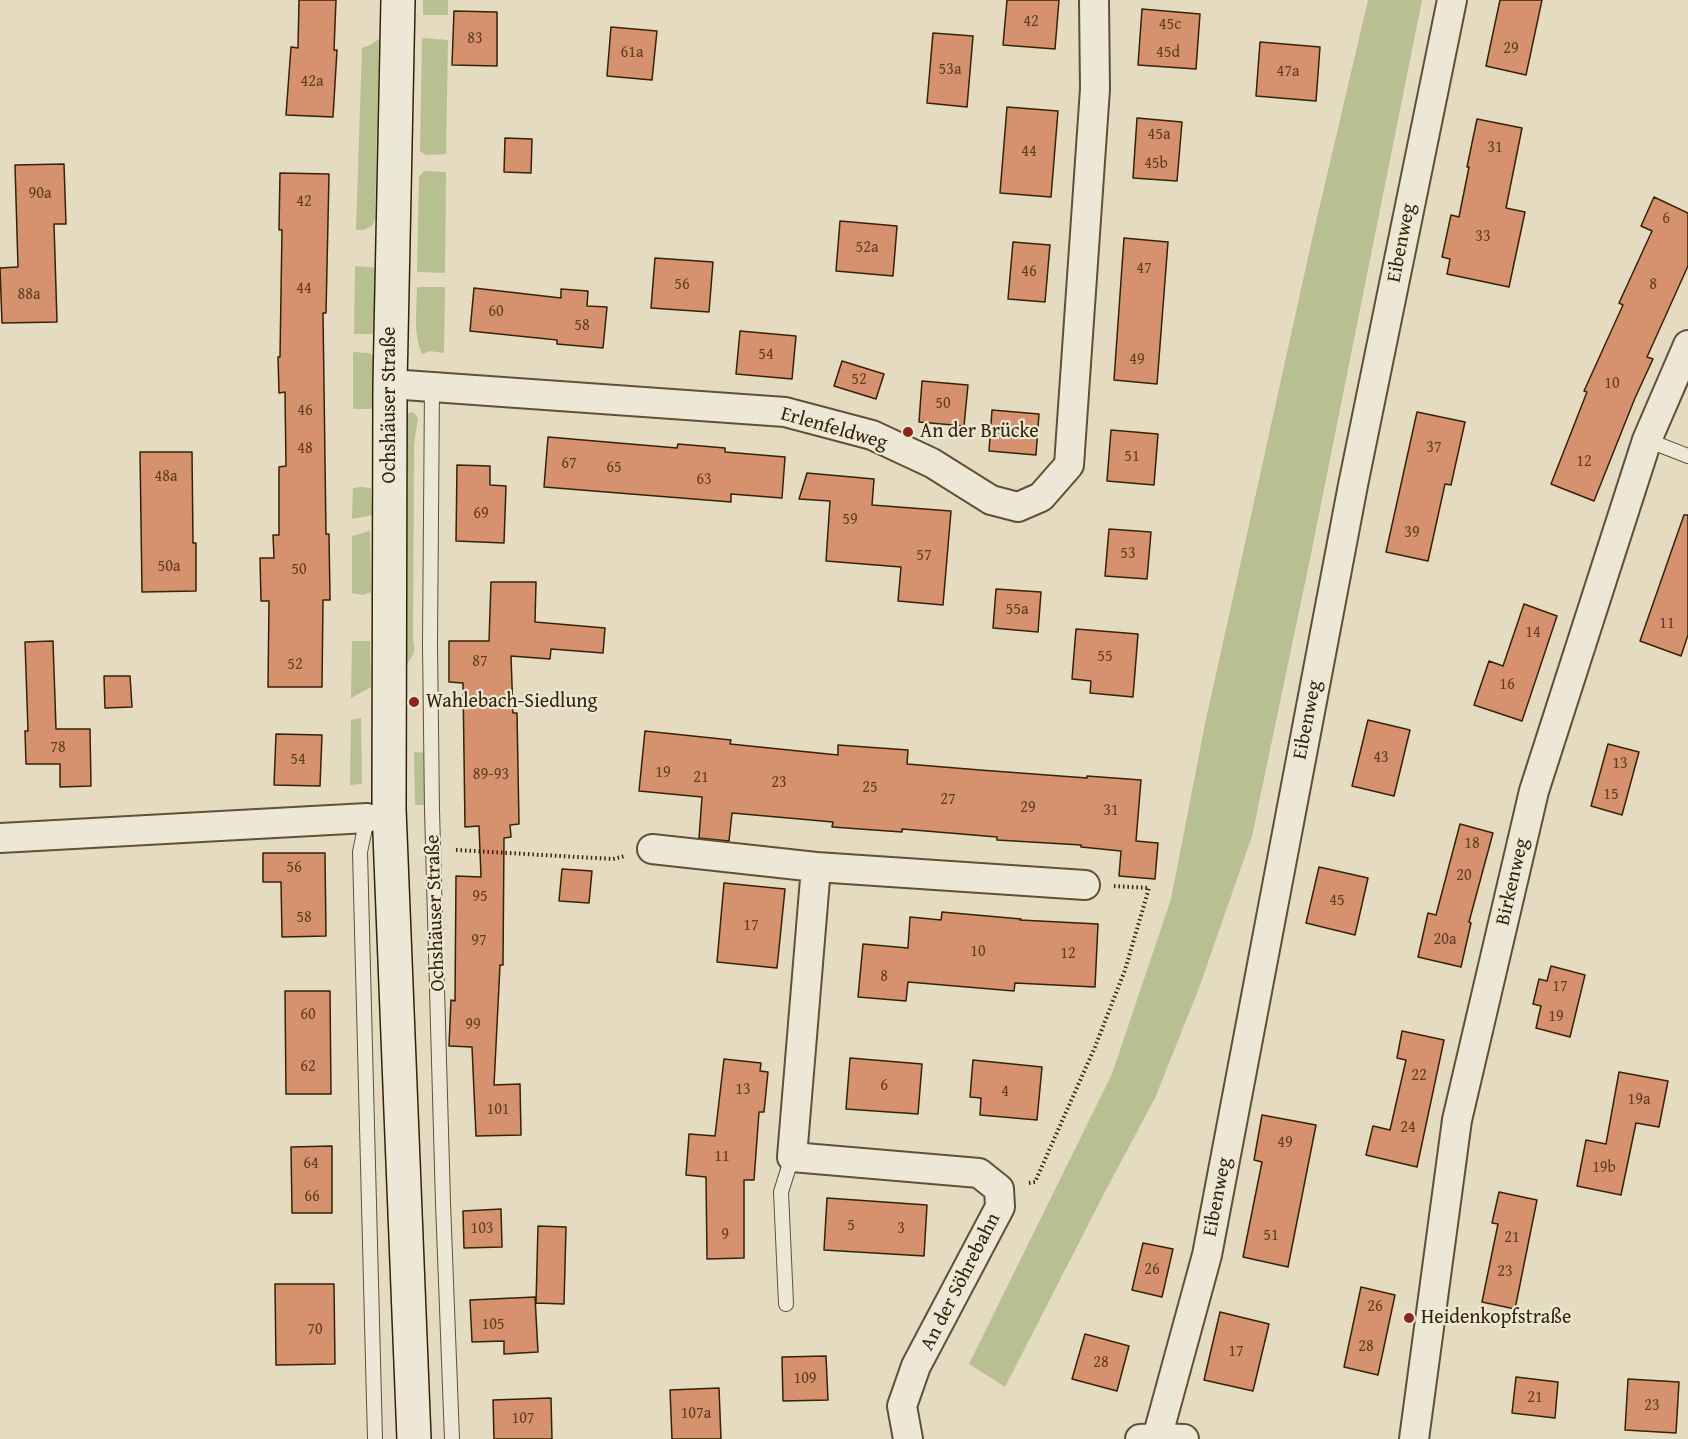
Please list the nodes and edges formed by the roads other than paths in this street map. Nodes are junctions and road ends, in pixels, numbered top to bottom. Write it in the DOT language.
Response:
graph roads {
  1 [pos="398,0"];
  2 [pos="1094,0"];
  3 [pos="1452,0"];
  4 [pos="1688,345"];
  5 [pos="390,384"];
  6 [pos="432,387"];
  7 [pos="1647,440"];
  8 [pos="1688,456"];
  9 [pos="378,814"];
  10 [pos="0,838"];
  11 [pos="652,849"];
  12 [pos="816,867"];
  13 [pos="1085,885"];
  14 [pos="792,1156"];
  15 [pos="786,1304"];
  16 [pos="1159,1438"];
  17 [pos="375,1439"];
  18 [pos="414,1439"];
  19 [pos="452,1439"];
  20 [pos="908,1439"];
  21 [pos="1414,1439"];
  1 -- 5 [label="main road, Ochshäuser Straße"];
  2 -- 6 [label="street, Erlenfeldweg"];
  3 -- 16 [label="street, Eibenweg"];
  4 -- 7 [label="street, Birkenweg"];
  5 -- 6 [label="street, Erlenfeldweg"];
  5 -- 9 [label="main road, Ochshäuser Straße"];
  6 -- 19 [label="lane, Ochshäuser Straße"];
  7 -- 8 [label="lane"];
  7 -- 21 [label="street, Birkenweg"];
  9 -- 10 [label="street"];
  9 -- 17 [label="lane, Ochshäuser Straße"];
  9 -- 18 [label="main road, Ochshäuser Straße"];
  11 -- 12 [label="street"];
  12 -- 13 [label="street"];
  12 -- 14 [label="street"];
  14 -- 15 [label="lane"];
  14 -- 20 [label="street, An der Söhrebahn"];
}
